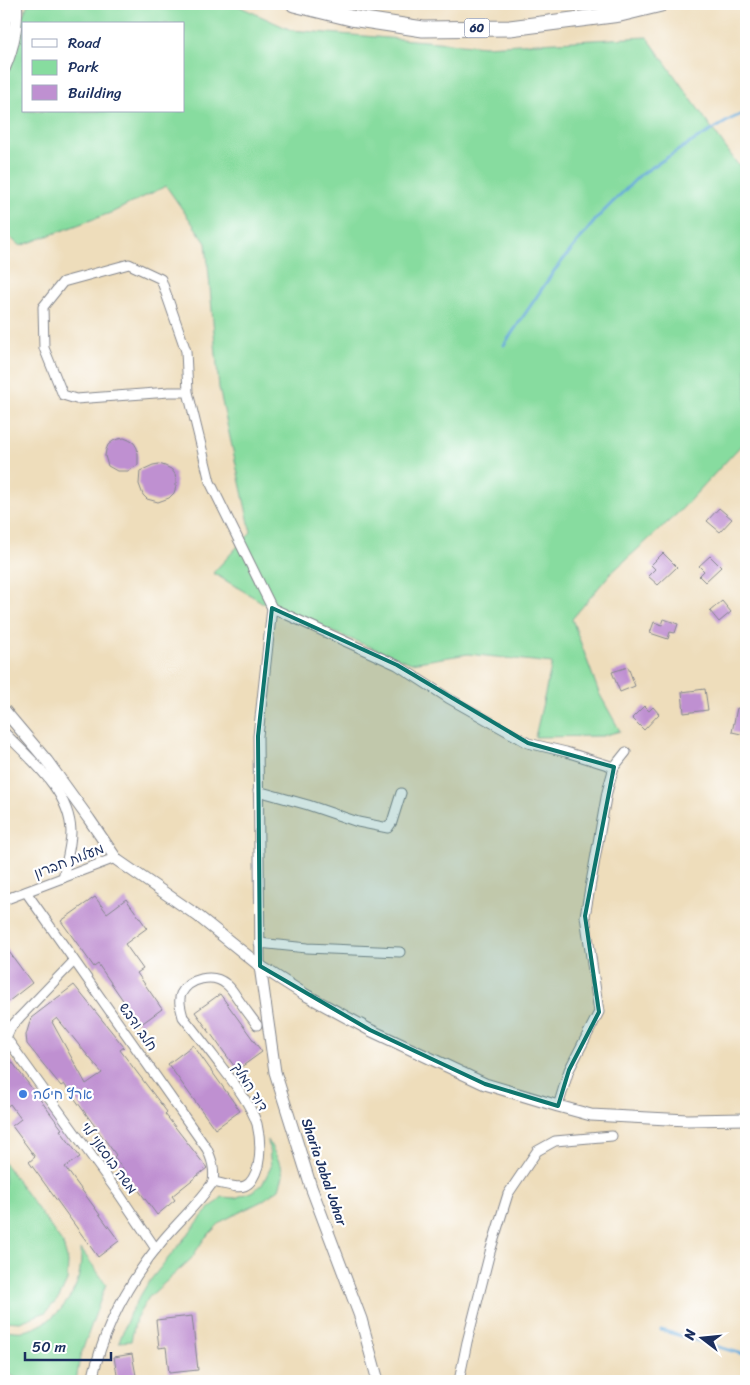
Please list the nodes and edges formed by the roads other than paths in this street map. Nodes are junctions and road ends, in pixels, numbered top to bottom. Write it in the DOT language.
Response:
graph roads {
  1 [pos="16,4"];
  2 [pos="294,4"];
  3 [pos="661,4"];
  4 [pos="4,68"];
  5 [pos="188,392"];
  6 [pos="272,608"];
  7 [pos="4,710"];
  8 [pos="4,732"];
  9 [pos="626,752"];
  10 [pos="614,767"];
  11 [pos="258,790"];
  12 [pos="401,793"];
  13 [pos="115,858"];
  14 [pos="63,878"];
  15 [pos="26,892"];
  16 [pos="4,900"];
  17 [pos="259,942"];
  18 [pos="400,952"];
  19 [pos="74,961"];
  20 [pos="260,966"];
  21 [pos="257,1025"];
  22 [pos="5,1036"];
  23 [pos="558,1106"];
  24 [pos="746,1119"];
  25 [pos="612,1136"];
  26 [pos="213,1182"];
  27 [pos="156,1249"];
  28 [pos="92,1381"];
  29 [pos="378,1381"];
  30 [pos="459,1381"];
  1 -- 4 [label="main road"];
  2 -- 3 [label="highway, 60"];
  5 -- 5 [label="street"];
  5 -- 6 [label="street"];
  6 -- 10 [label="street"];
  6 -- 11 [label="street"];
  7 -- 13 [label="street"];
  8 -- 14 [label="street"];
  9 -- 10 [label="street"];
  10 -- 23 [label="street"];
  11 -- 12 [label="street"];
  11 -- 17 [label="street"];
  13 -- 14 [label="street, מעלות חברון"];
  13 -- 20 [label="street"];
  14 -- 15 [label="street, מעלות חברון"];
  15 -- 16 [label="street, מעלות חברון"];
  15 -- 19 [label="street, חלב ודבש"];
  17 -- 18 [label="street"];
  17 -- 20 [label="street"];
  19 -- 22 [label="street"];
  19 -- 26 [label="street, חלב ודבש"];
  20 -- 23 [label="street"];
  20 -- 29 [label="street, Sharia Jabal Johar"];
  21 -- 26 [label="street, דוד המלך"];
  22 -- 27 [label="street, משה בוסאני לוי"];
  23 -- 24 [label="street"];
  25 -- 30 [label="street"];
  26 -- 27 [label="street"];
  27 -- 28 [label="street"];
}
